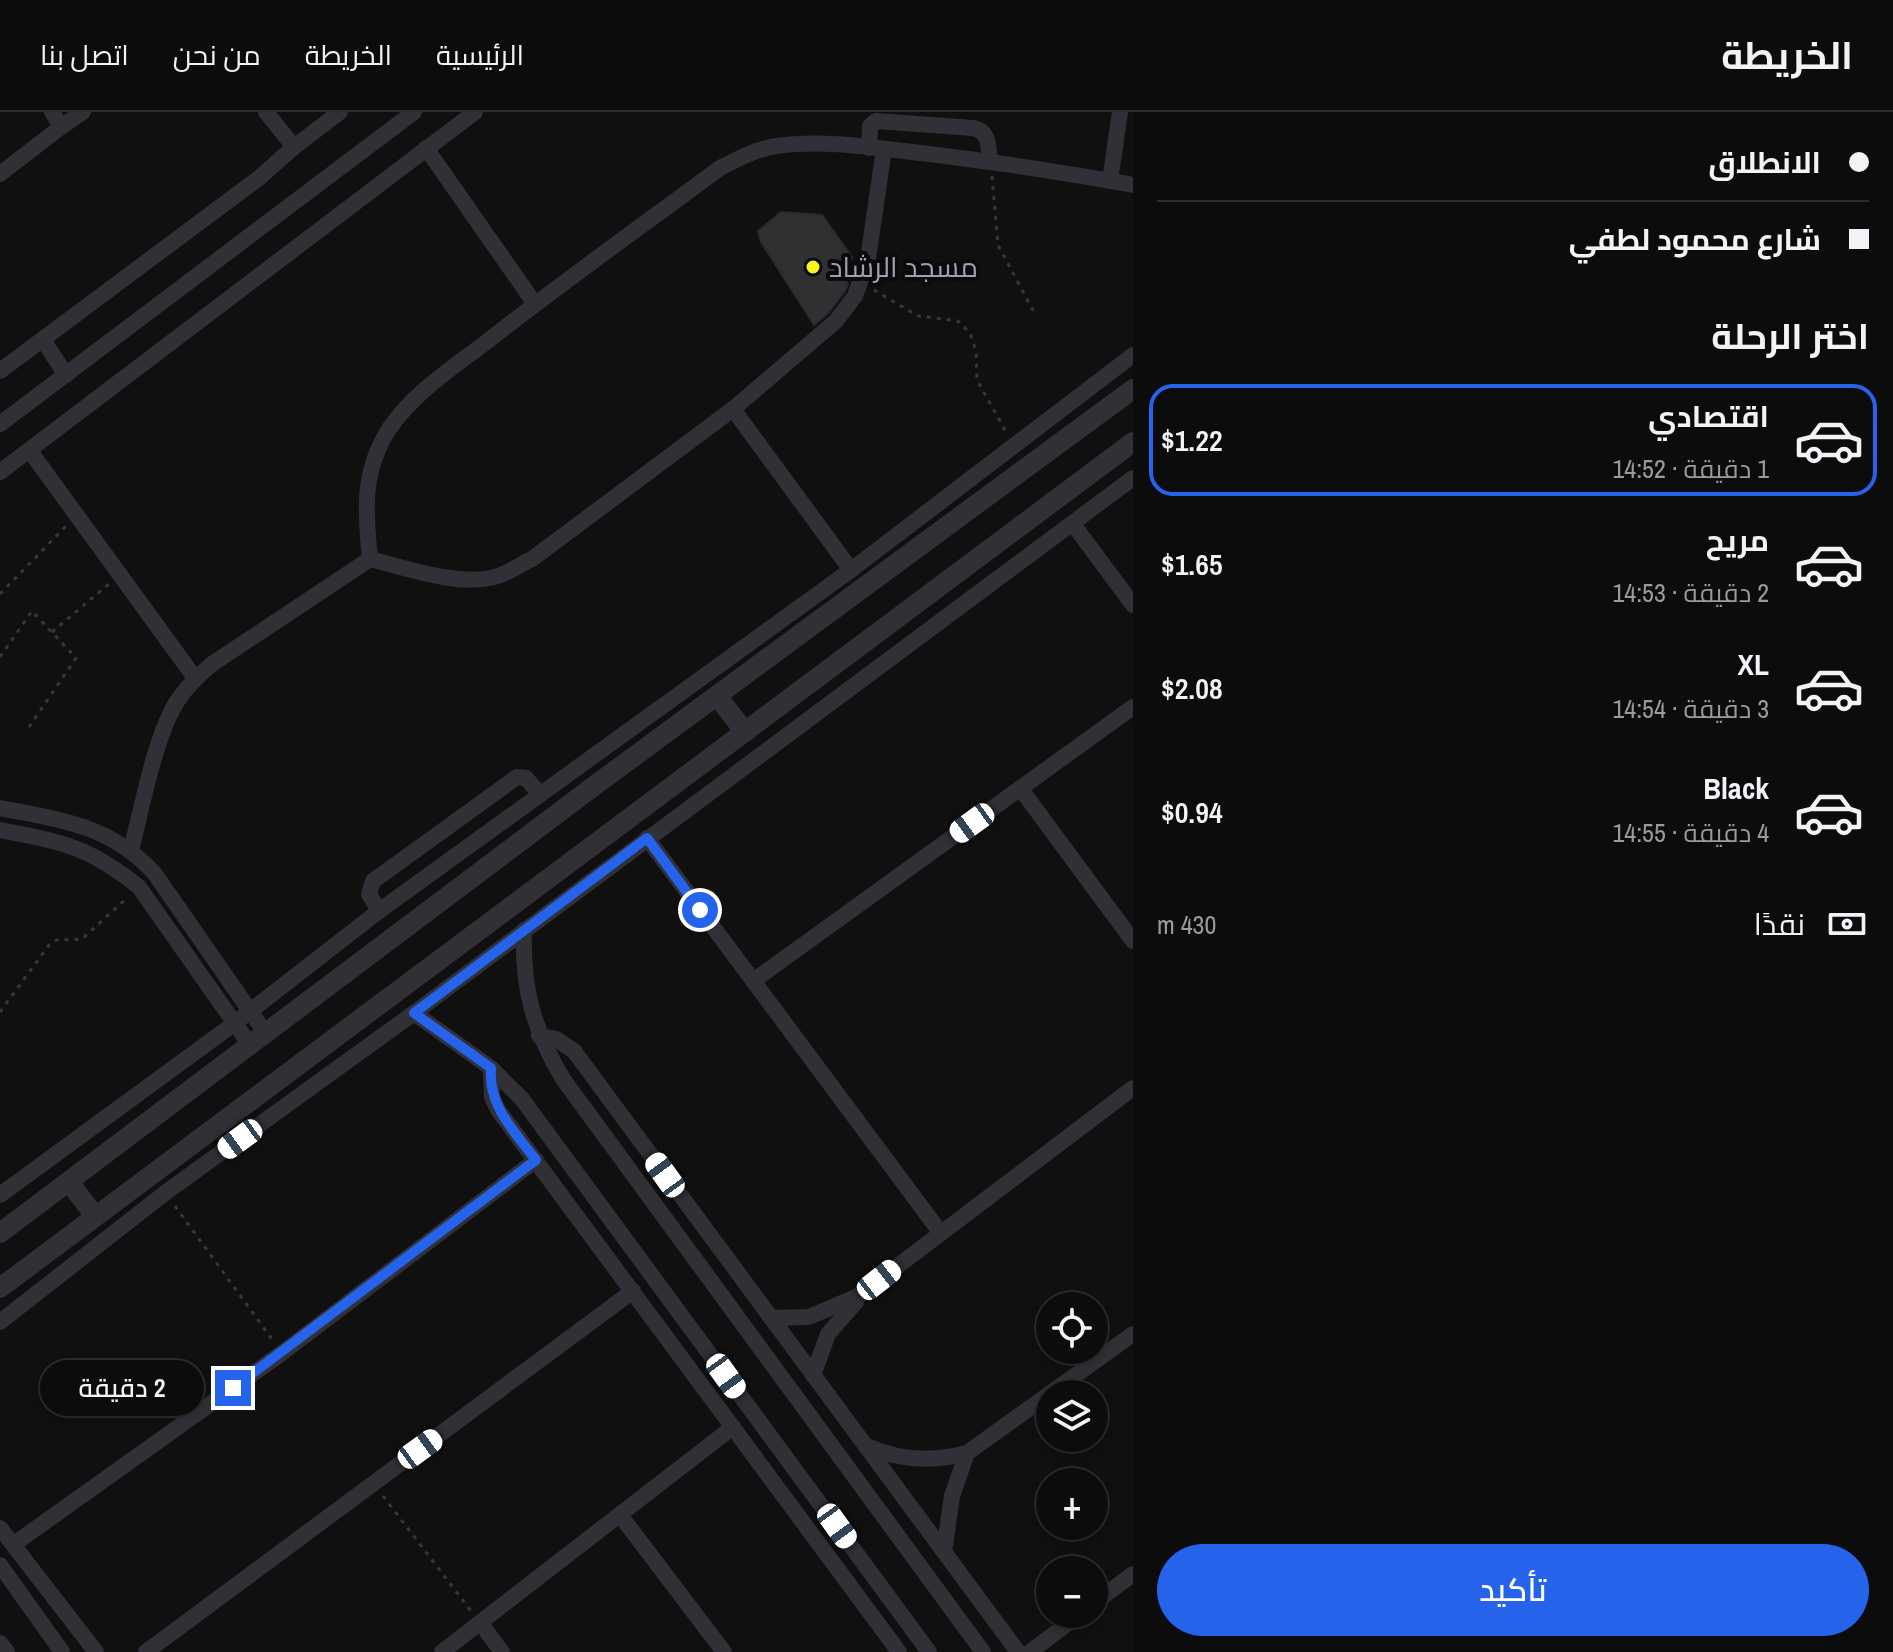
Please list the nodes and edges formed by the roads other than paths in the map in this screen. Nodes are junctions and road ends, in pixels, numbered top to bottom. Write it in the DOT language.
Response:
graph roads {
  1 [pos="52,112"];
  2 [pos="83,112"];
  3 [pos="266,112"];
  4 [pos="340,112"];
  5 [pos="414,112"];
  6 [pos="475,112"];
  7 [pos="1120,112"];
  8 [pos="61,127"];
  9 [pos="294,147"];
  10 [pos="426,148"];
  11 [pos="877,148"];
  12 [pos="990,161"];
  13 [pos="0,174"];
  14 [pos="1110,181"];
  15 [pos="1133,185"];
  16 [pos="535,304"];
  17 [pos="43,340"];
  18 [pos="1133,355"];
  19 [pos="0,371"];
  20 [pos="66,375"];
  21 [pos="1133,389"];
  22 [pos="733,409"];
  23 [pos="0,424"];
  24 [pos="1133,442"];
  25 [pos="30,451"];
  26 [pos="0,472"];
  27 [pos="1133,478"];
  28 [pos="1073,524"];
  29 [pos="370,559"];
  30 [pos="851,570"];
  31 [pos="1133,605"];
  32 [pos="195,678"];
  33 [pos="717,696"];
  34 [pos="1133,707"];
  35 [pos="745,732"];
  36 [pos="1020,788"];
  37 [pos="539,793"];
  38 [pos="0,808"];
  39 [pos="41,816"];
  40 [pos="0,830"];
  41 [pos="37,837"];
  42 [pos="647,838"];
  43 [pos="131,850"];
  44 [pos="379,911"];
  45 [pos="524,930"];
  46 [pos="1133,941"];
  47 [pos="753,981"];
  48 [pos="250,1012"];
  49 [pos="414,1013"];
  50 [pos="235,1023"];
  51 [pos="539,1036"];
  52 [pos="258,1039"];
  53 [pos="491,1068"];
  54 [pos="1133,1088"];
  55 [pos="536,1160"];
  56 [pos="69,1182"];
  57 [pos="0,1195"];
  58 [pos="95,1216"];
  59 [pos="940,1232"];
  60 [pos="0,1233"];
  61 [pos="0,1288"];
  62 [pos="633,1291"];
  63 [pos="858,1296"];
  64 [pos="771,1318"];
  65 [pos="0,1322"];
  66 [pos="1133,1334"];
  67 [pos="813,1375"];
  68 [pos="733,1427"];
  69 [pos="865,1445"];
  70 [pos="967,1453"];
  71 [pos="620,1515"];
  72 [pos="0,1528"];
  73 [pos="14,1544"];
  74 [pos="944,1552"];
  75 [pos="0,1565"];
  76 [pos="1133,1574"];
  77 [pos="1108,1593"];
  78 [pos="481,1624"];
  79 [pos="1062,1628"];
  80 [pos="0,1643"];
  81 [pos="7,1652"];
  82 [pos="62,1652"];
  83 [pos="96,1652"];
  84 [pos="146,1652"];
  85 [pos="442,1652"];
  86 [pos="502,1652"];
  87 [pos="724,1652"];
  88 [pos="899,1652"];
  89 [pos="929,1652"];
  90 [pos="983,1652"];
  91 [pos="1018,1652"];
  92 [pos="1030,1652"];
  1 -- 8 [label="street"];
  2 -- 8 [label="street"];
  3 -- 9 [label="street"];
  4 -- 9 [label="street"];
  5 -- 20 [label="street"];
  6 -- 10 [label="street"];
  7 -- 14 [label="street"];
  8 -- 13 [label="street"];
  9 -- 17 [label="street"];
  10 -- 16 [label="street"];
  10 -- 25 [label="street"];
  11 -- 12 [label="street"];
  11 -- 12 [label="street"];
  11 -- 16 [label="street"];
  11 -- 22 [label="street"];
  12 -- 14 [label="street"];
  14 -- 15 [label="street"];
  16 -- 29 [label="street"];
  17 -- 19 [label="street"];
  17 -- 20 [label="street"];
  18 -- 30 [label="street"];
  20 -- 23 [label="street"];
  21 -- 33 [label="street"];
  22 -- 29 [label="street"];
  22 -- 30 [label="street"];
  24 -- 35 [label="street"];
  25 -- 26 [label="street"];
  25 -- 32 [label="street"];
  27 -- 28 [label="street"];
  28 -- 31 [label="street"];
  28 -- 42 [label="street"];
  29 -- 32 [label="street"];
  30 -- 37 [label="street"];
  32 -- 43 [label="street"];
  33 -- 35 [label="street"];
  33 -- 52 [label="street"];
  34 -- 36 [label="street"];
  35 -- 58 [label="street"];
  36 -- 46 [label="street"];
  36 -- 47 [label="street"];
  37 -- 44 [label="street"];
  37 -- 44 [label="street"];
  38 -- 39 [label="street"];
  39 -- 41 [label="street"];
  39 -- 43 [label="street"];
  40 -- 41 [label="street"];
  41 -- 50 [label="street"];
  42 -- 45 [label="street"];
  42 -- 47 [label="street"];
  43 -- 48 [label="street"];
  44 -- 48 [label="street"];
  45 -- 49 [label="street"];
  45 -- 51 [label="street"];
  47 -- 59 [label="street"];
  48 -- 50 [label="street"];
  48 -- 52 [label="street"];
  49 -- 53 [label="street"];
  49 -- 65 [label="street"];
  50 -- 52 [label="street"];
  50 -- 57 [label="street"];
  51 -- 64 [label="street"];
  51 -- 90 [label="street"];
  52 -- 56 [label="street"];
  53 -- 55 [label="street"];
  53 -- 89 [label="street"];
  54 -- 59 [label="street"];
  55 -- 62 [label="street"];
  55 -- 73 [label="street"];
  56 -- 58 [label="street"];
  56 -- 60 [label="street"];
  58 -- 61 [label="street"];
  59 -- 63 [label="street"];
  62 -- 68 [label="street"];
  62 -- 84 [label="street"];
  63 -- 64 [label="street"];
  63 -- 67 [label="street"];
  64 -- 67 [label="street"];
  66 -- 70 [label="street"];
  67 -- 69 [label="street"];
  68 -- 71 [label="street"];
  68 -- 88 [label="street"];
  69 -- 70 [label="street"];
  69 -- 74 [label="street"];
  70 -- 74 [label="street"];
  71 -- 78 [label="street"];
  71 -- 87 [label="street"];
  72 -- 73 [label="street"];
  73 -- 83 [label="street"];
  74 -- 91 [label="street"];
  75 -- 82 [label="street"];
  76 -- 77 [label="street"];
  78 -- 85 [label="street"];
  78 -- 86 [label="street"];
  79 -- 92 [label="street"];
  80 -- 81 [label="street"];
}
